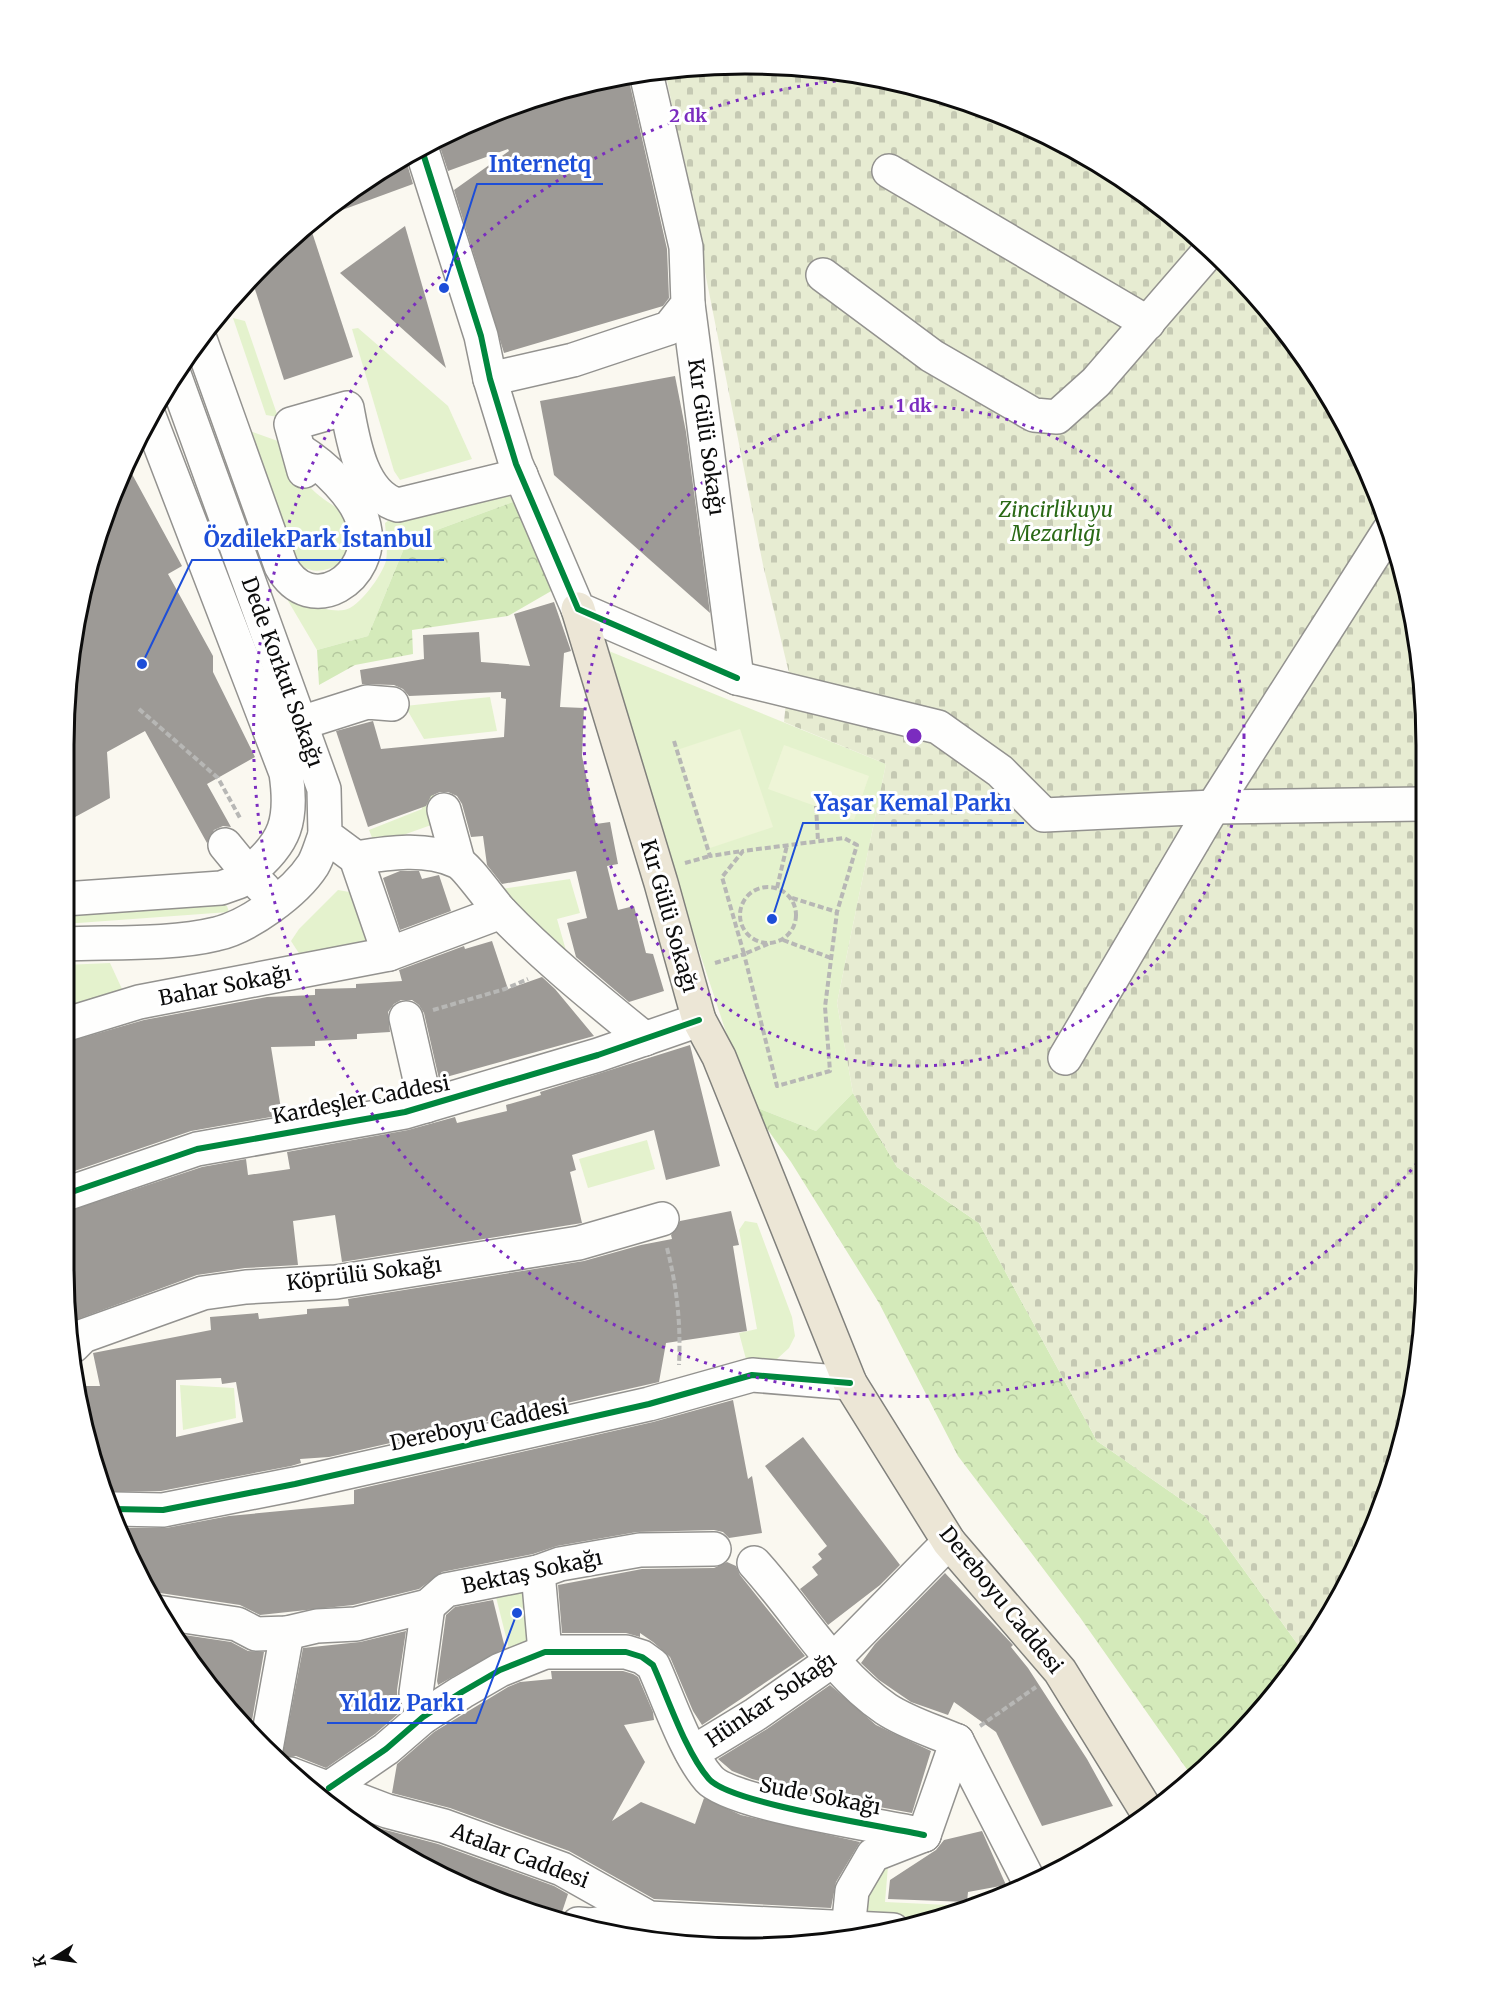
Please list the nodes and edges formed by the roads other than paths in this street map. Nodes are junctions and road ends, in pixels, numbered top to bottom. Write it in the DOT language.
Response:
graph roads {
  1 [pos="648,81"];
  2 [pos="424,155"];
  3 [pos="889,171"];
  4 [pos="1205,256"];
  5 [pos="823,275"];
  6 [pos="688,304"];
  7 [pos="1148,323"];
  8 [pos="203,348"];
  9 [pos="490,379"];
  10 [pos="178,386"];
  11 [pos="153,428"];
  12 [pos="518,466"];
  13 [pos="251,483"];
  14 [pos="217,495"];
  15 [pos="1384,538"];
  16 [pos="578,609"];
  17 [pos="737,678"];
  18 [pos="392,704"];
  19 [pos="301,723"];
  20 [pos="1417,804"];
  21 [pos="1213,807"];
  22 [pos="444,810"];
  23 [pos="235,835"];
  24 [pos="325,835"];
  25 [pos="356,858"];
  26 [pos="458,861"];
  27 [pos="248,873"];
  28 [pos="73,898"];
  29 [pos="276,901"];
  30 [pos="501,912"];
  31 [pos="73,943"];
  32 [pos="389,954"];
  33 [pos="416,1015"];
  34 [pos="699,1020"];
  35 [pos="73,1022"];
  36 [pos="645,1039"];
  37 [pos="1065,1058"];
  38 [pos="426,1106"];
  39 [pos="73,1192"];
  40 [pos="662,1219"];
  41 [pos="78,1341"];
  42 [pos="850,1383"];
  43 [pos="119,1509"];
  44 [pos="949,1542"];
  45 [pos="714,1549"];
  46 [pos="754,1563"];
  47 [pos="538,1572"];
  48 [pos="428,1606"];
  49 [pos="170,1614"];
  50 [pos="287,1633"];
  51 [pos="545,1652"];
  52 [pos="833,1660"];
  53 [pos="423,1718"];
  54 [pos="268,1740"];
  55 [pos="957,1741"];
  56 [pos="692,1753"];
  57 [pos="316,1783"];
  58 [pos="329,1788"];
  59 [pos="1144,1807"];
  60 [pos="924,1835"];
  61 [pos="1026,1876"];
  62 [pos="649,1918"];
  63 [pos="604,1924"];
  64 [pos="848,1930"];
  65 [pos="851,1930"];
  1 -- 6 [label="street, Kır Gülü Sokağı"];
  2 -- 9 [label="street"];
  3 -- 7 [label="street"];
  4 -- 7 [label="street"];
  5 -- 7 [label="street"];
  6 -- 9 [label="street"];
  6 -- 17 [label="street, Kır Gülü Sokağı"];
  8 -- 13 [label="street"];
  9 -- 12 [label="street"];
  10 -- 14 [label="street, Dede Korkut Sokağı"];
  11 -- 27 [label="street"];
  12 -- 13 [label="street"];
  12 -- 16 [label="street"];
  13 -- 14 [label="street"];
  14 -- 19 [label="street, Dede Korkut Sokağı"];
  15 -- 21 [label="street"];
  16 -- 17 [label="street"];
  16 -- 34 [label="main road, Kır Gülü Sokağı"];
  17 -- 21 [label="street"];
  18 -- 19 [label="street"];
  19 -- 24 [label="street, Dede Korkut Sokağı"];
  20 -- 21 [label="street"];
  21 -- 37 [label="street"];
  22 -- 26 [label="street"];
  23 -- 27 [label="street"];
  24 -- 25 [label="street"];
  24 -- 29 [label="street"];
  25 -- 26 [label="street"];
  25 -- 32 [label="street"];
  26 -- 30 [label="street"];
  27 -- 28 [label="street"];
  27 -- 29 [label="street"];
  29 -- 31 [label="street"];
  30 -- 32 [label="street, Bahar Sokağı"];
  30 -- 36 [label="street"];
  32 -- 35 [label="street, Bahar Sokağı"];
  33 -- 38 [label="street"];
  34 -- 36 [label="street, Kardeşler Caddesi"];
  34 -- 42 [label="main road, Kır Gülü Sokağı"];
  36 -- 38 [label="street, Kardeşler Caddesi"];
  38 -- 39 [label="street, Kardeşler Caddesi"];
  40 -- 41 [label="street, Köprülü Sokağı"];
  42 -- 43 [label="street, Dereboyu Caddesi"];
  42 -- 44 [label="main road, Dereboyu Caddesi"];
  44 -- 52 [label="street, Hünkar Sokağı"];
  44 -- 59 [label="main road, Dereboyu Caddesi"];
  45 -- 47 [label="street, Bektaş Sokağı"];
  46 -- 52 [label="street"];
  47 -- 48 [label="street, Bektaş Sokağı"];
  47 -- 51 [label="street"];
  48 -- 50 [label="street, Bektaş Sokağı"];
  48 -- 53 [label="street"];
  49 -- 50 [label="street, Bektaş Sokağı"];
  50 -- 54 [label="street"];
  51 -- 53 [label="street"];
  51 -- 56 [label="street, Sude Sokağı"];
  52 -- 55 [label="street"];
  52 -- 56 [label="street, Hünkar Sokağı"];
  53 -- 58 [label="street"];
  55 -- 60 [label="street"];
  55 -- 61 [label="street"];
  56 -- 60 [label="street, Sude Sokağı"];
  57 -- 58 [label="street, Atalar Caddesi"];
  58 -- 62 [label="street, Atalar Caddesi"];
  60 -- 64 [label="street"];
  62 -- 63 [label="street"];
  62 -- 64 [label="street, Atalar Caddesi"];
  64 -- 65 [label="street, Atalar Caddesi"];
}
